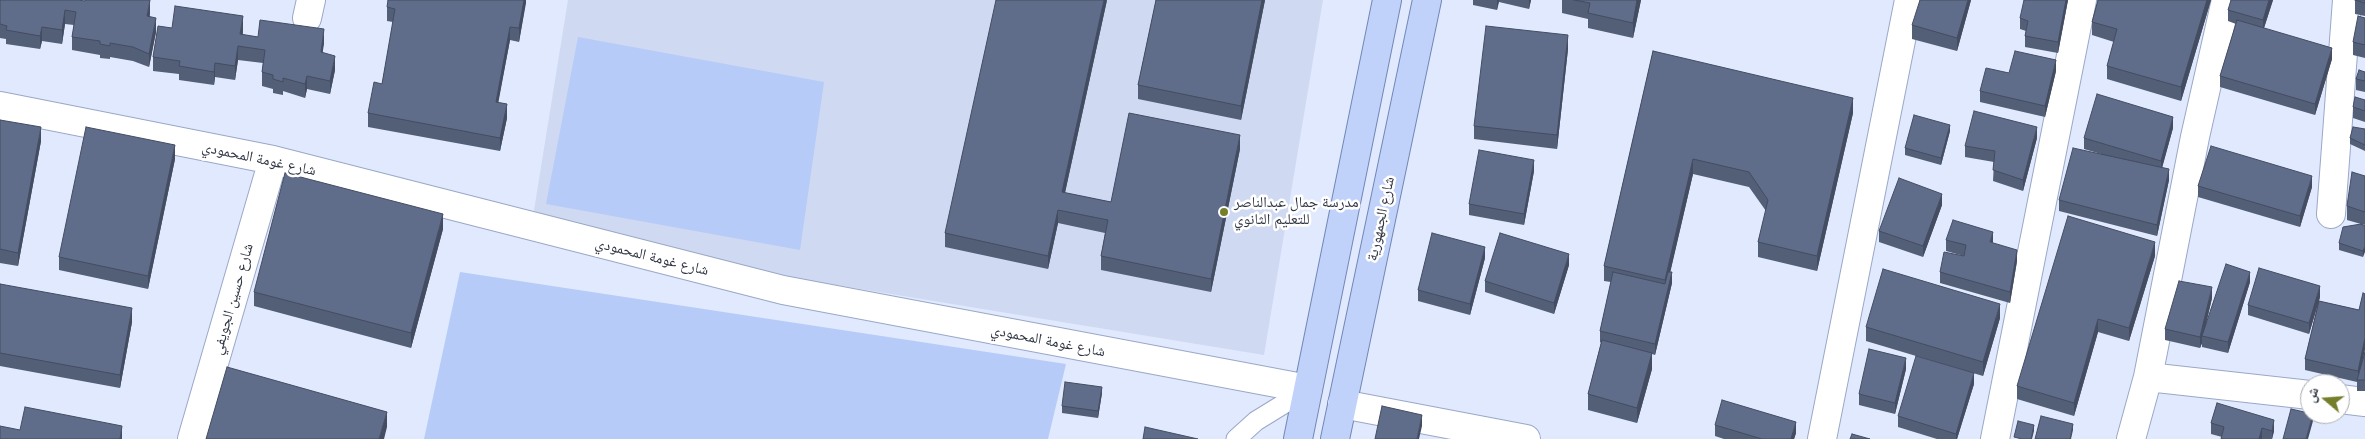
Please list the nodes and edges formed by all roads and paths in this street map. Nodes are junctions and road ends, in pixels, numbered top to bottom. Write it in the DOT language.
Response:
graph roads {
  1 [pos="1387,0"];
  2 [pos="1427,0"];
  3 [pos="1909,0"];
  4 [pos="2082,0"];
  5 [pos="2226,0"];
  6 [pos="2347,0"];
  7 [pos="0,106"];
  8 [pos="273,160"];
  9 [pos="2331,214"];
  10 [pos="2148,377"];
  11 [pos="1308,389"];
  12 [pos="2300,394"];
  13 [pos="2350,400"];
  14 [pos="2365,402"];
  15 [pos="1342,404"];
  16 [pos="192,439"];
  17 [pos="1236,439"];
  18 [pos="1298,439"];
  19 [pos="1335,439"];
  20 [pos="1526,439"];
  21 [pos="1822,439"];
  22 [pos="1995,439"];
  23 [pos="2131,439"];
  1 -- 11 [label="main road"];
  2 -- 15 [label="main road, شارع الجمهورية"];
  3 -- 21 [label="street"];
  4 -- 22 [label="street"];
  5 -- 10 [label="street"];
  6 -- 9 [label="street"];
  7 -- 8 [label="street, شارع غومة المحمودي"];
  8 -- 11 [label="street, شارع غومة المحمودي"];
  8 -- 16 [label="street, شارع حسين الجويفي"];
  10 -- 12 [label="street"];
  10 -- 23 [label="street"];
  11 -- 17 [label="lane"];
  11 -- 18 [label="main road"];
  13 -- 14 [label="street"];
  15 -- 19 [label="main road, شارع الجمهورية"];
  15 -- 20 [label="street"];
}
